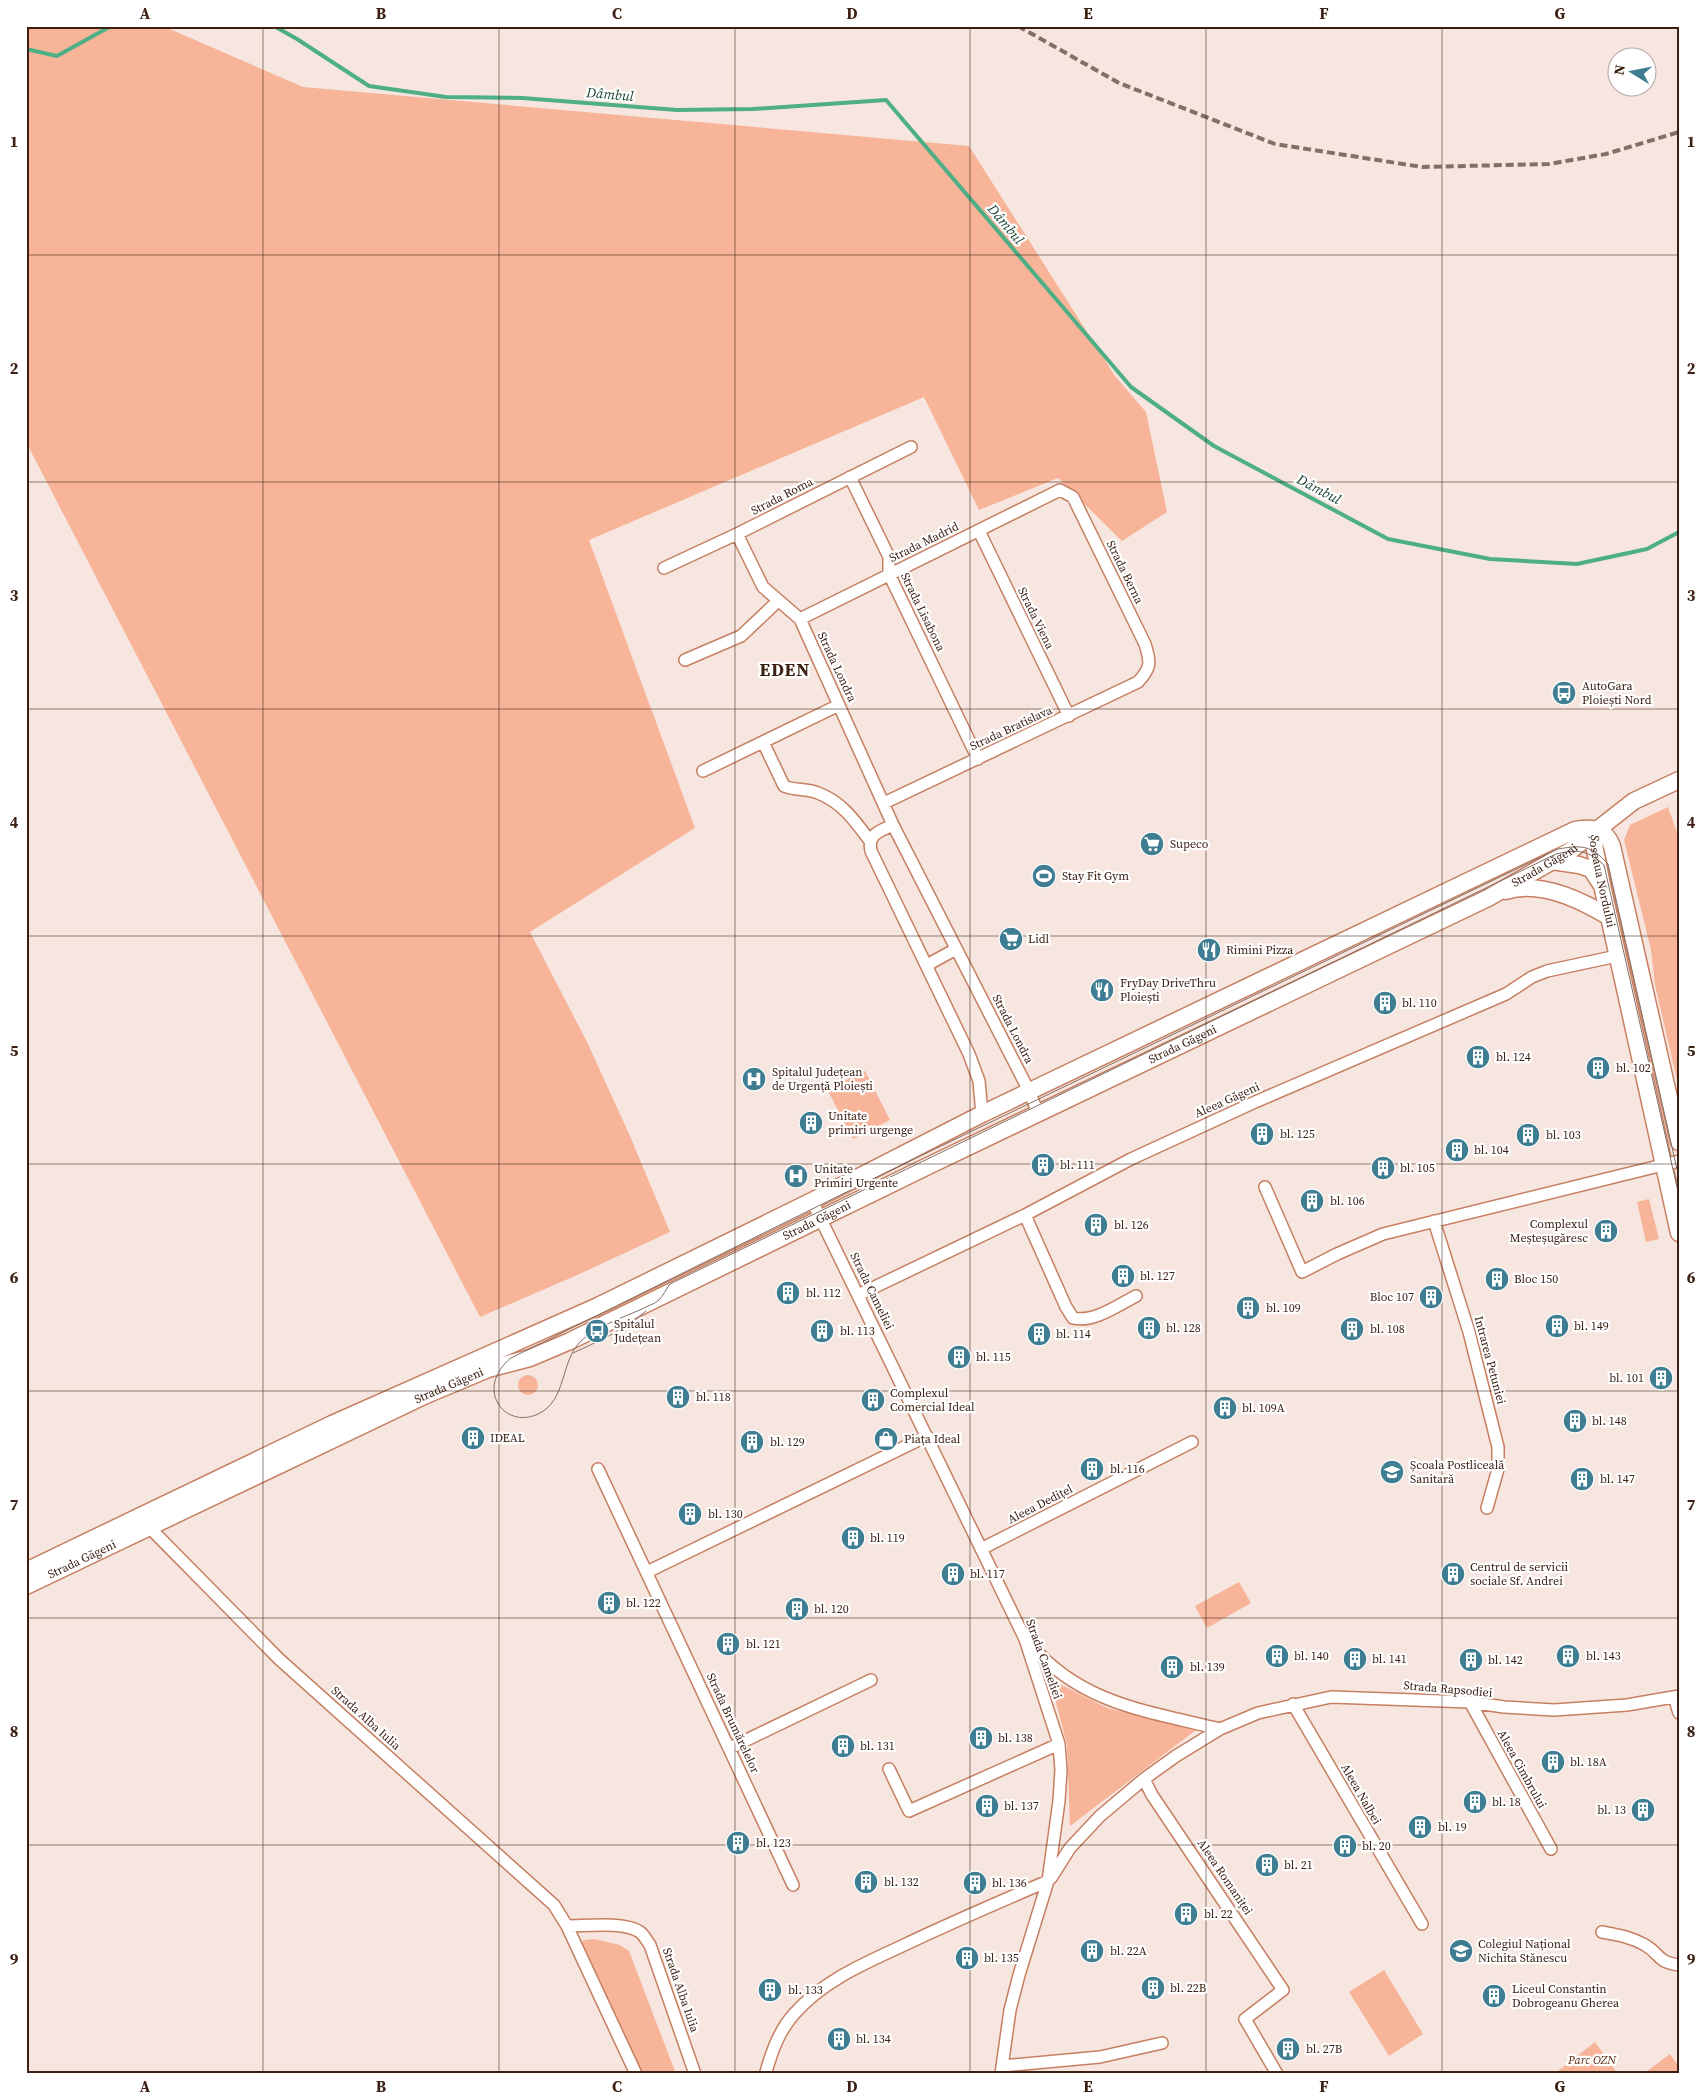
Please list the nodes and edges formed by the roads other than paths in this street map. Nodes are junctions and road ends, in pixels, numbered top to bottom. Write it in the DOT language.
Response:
graph roads {
  1 [pos="911,447"];
  2 [pos="850,477"];
  3 [pos="1060,490"];
  4 [pos="979,531"];
  5 [pos="737,534"];
  6 [pos="664,568"];
  7 [pos="889,574"];
  8 [pos="778,601"];
  9 [pos="800,620"];
  10 [pos="685,660"];
  11 [pos="1146,673"];
  12 [pos="839,706"];
  13 [pos="1069,716"];
  14 [pos="762,742"];
  15 [pos="978,759"];
  16 [pos="703,771"];
  17 [pos="1679,780"];
  18 [pos="884,803"];
  19 [pos="893,825"];
  20 [pos="1596,830"];
  21 [pos="870,840"];
  22 [pos="1552,861"];
  23 [pos="1602,885"];
  24 [pos="1488,898"];
  25 [pos="1608,917"];
  26 [pos="956,950"];
  27 [pos="1617,956"];
  28 [pos="927,965"];
  29 [pos="1029,1092"];
  30 [pos="1038,1113"];
  31 [pos="982,1114"];
  32 [pos="1679,1142"];
  33 [pos="1679,1161"];
  34 [pos="1663,1166"];
  35 [pos="1265,1187"];
  36 [pos="812,1201"];
  37 [pos="1025,1216"];
  38 [pos="821,1218"];
  39 [pos="1434,1221"];
  40 [pos="1679,1233"];
  41 [pos="1679,1242"];
  42 [pos="858,1295"];
  43 [pos="1136,1296"];
  44 [pos="463,1372"];
  45 [pos="927,1436"];
  46 [pos="1192,1442"];
  47 [pos="598,1470"];
  48 [pos="1487,1508"];
  49 [pos="149,1527"];
  50 [pos="981,1549"];
  51 [pos="26,1571"];
  52 [pos="647,1572"];
  53 [pos="26,1586"];
  54 [pos="1025,1639"];
  55 [pos="871,1680"];
  56 [pos="1676,1696"];
  57 [pos="1470,1702"];
  58 [pos="1293,1704"];
  59 [pos="1679,1713"];
  60 [pos="1220,1730"];
  61 [pos="1059,1744"];
  62 [pos="730,1748"];
  63 [pos="889,1769"];
  64 [pos="1144,1779"];
  65 [pos="1551,1849"];
  66 [pos="1048,1881"];
  67 [pos="793,1885"];
  68 [pos="1422,1924"];
  69 [pos="567,1926"];
  70 [pos="1602,1932"];
  71 [pos="1679,1965"];
  72 [pos="1162,2043"];
  73 [pos="1002,2070"];
  74 [pos="766,2072"];
  75 [pos="636,2074"];
  76 [pos="695,2074"];
  77 [pos="1277,2074"];
  1 -- 2 [label="street, Strada Roma"];
  2 -- 5 [label="street, Strada Roma"];
  2 -- 7 [label="street, Strada Lisabona"];
  3 -- 4 [label="street, Strada Madrid"];
  3 -- 11 [label="street, Strada Berna"];
  4 -- 7 [label="street, Strada Madrid"];
  4 -- 13 [label="street, Strada Viena"];
  5 -- 6 [label="street, Strada Roma"];
  5 -- 8 [label="street, Strada Londra"];
  7 -- 9 [label="street, Strada Madrid"];
  7 -- 15 [label="street, Strada Lisabona"];
  8 -- 9 [label="street, Strada Londra"];
  8 -- 10 [label="street"];
  9 -- 12 [label="street, Strada Londra"];
  11 -- 13 [label="street, Strada Bratislava"];
  12 -- 14 [label="street"];
  12 -- 18 [label="street, Strada Londra"];
  13 -- 15 [label="street, Strada Bratislava"];
  14 -- 16 [label="street"];
  14 -- 21 [label="street"];
  15 -- 18 [label="street, Strada Bratislava"];
  17 -- 20 [label="main road, Strada Găgeni"];
  18 -- 19 [label="street, Strada Londra"];
  19 -- 21 [label="street"];
  19 -- 26 [label="street, Strada Londra"];
  20 -- 22 [label="main road, Strada Găgeni"];
  20 -- 23 [label="main road, Șoseaua Nordului"];
  20 -- 29 [label="main road, Strada Găgeni"];
  20 -- 32 [label="main road, Șoseaua Nordului"];
  21 -- 28 [label="street"];
  22 -- 23 [label="main road"];
  22 -- 24 [label="main road, Strada Găgeni"];
  23 -- 25 [label="main road, Șoseaua Nordului"];
  24 -- 25 [label="main road"];
  24 -- 30 [label="main road, Strada Găgeni"];
  25 -- 27 [label="main road, Șoseaua Nordului"];
  26 -- 28 [label="street"];
  26 -- 29 [label="street, Strada Londra"];
  27 -- 34 [label="main road, Șoseaua Nordului"];
  27 -- 37 [label="street, Aleea Găgeni"];
  28 -- 31 [label="street"];
  29 -- 30 [label="street, Strada Londra"];
  29 -- 31 [label="main road, Strada Găgeni"];
  30 -- 38 [label="main road, Strada Găgeni"];
  31 -- 36 [label="main road, Strada Găgeni"];
  33 -- 34 [label="street"];
  34 -- 39 [label="street"];
  34 -- 40 [label="main road, Șoseaua Nordului"];
  34 -- 41 [label="main road, Șoseaua Nordului"];
  35 -- 39 [label="street"];
  36 -- 38 [label="street, Strada Cameliei"];
  36 -- 44 [label="main road, Strada Găgeni"];
  37 -- 42 [label="street, Aleea Găgeni"];
  37 -- 43 [label="street"];
  38 -- 42 [label="street, Strada Cameliei"];
  38 -- 44 [label="main road, Strada Găgeni"];
  39 -- 48 [label="street, Intrarea Petuniei"];
  42 -- 45 [label="street, Strada Cameliei"];
  44 -- 49 [label="main road, Strada Găgeni"];
  44 -- 51 [label="main road, Strada Găgeni"];
  45 -- 50 [label="street, Strada Cameliei"];
  45 -- 52 [label="street"];
  46 -- 50 [label="street, Aleea Dedițel"];
  47 -- 52 [label="street, Strada Brumărelelor"];
  49 -- 53 [label="main road, Strada Găgeni"];
  49 -- 69 [label="street, Strada Alba Iulia"];
  50 -- 54 [label="street, Strada Cameliei"];
  52 -- 62 [label="street, Strada Brumărelelor"];
  54 -- 60 [label="street"];
  54 -- 61 [label="street, Strada Cameliei"];
  55 -- 62 [label="street"];
  56 -- 57 [label="street, Strada Rapsodiei"];
  56 -- 59 [label="street"];
  57 -- 58 [label="street, Strada Rapsodiei"];
  57 -- 65 [label="street, Aleea Cimbrului"];
  58 -- 60 [label="street, Strada Rapsodiei"];
  58 -- 68 [label="street, Aleea Nalbei"];
  60 -- 64 [label="street, Strada Rapsodiei"];
  61 -- 63 [label="street"];
  61 -- 66 [label="street, Strada Cameliei"];
  62 -- 67 [label="street, Strada Brumărelelor"];
  64 -- 66 [label="street, Strada Rapsodiei"];
  64 -- 77 [label="street, Aleea Romaniței"];
  66 -- 73 [label="street, Strada Cameliei"];
  66 -- 74 [label="street"];
  69 -- 75 [label="street, Strada Alba Iulia"];
  69 -- 76 [label="street, Strada Alba Iulia"];
  70 -- 71 [label="street"];
  72 -- 73 [label="street"];
}
